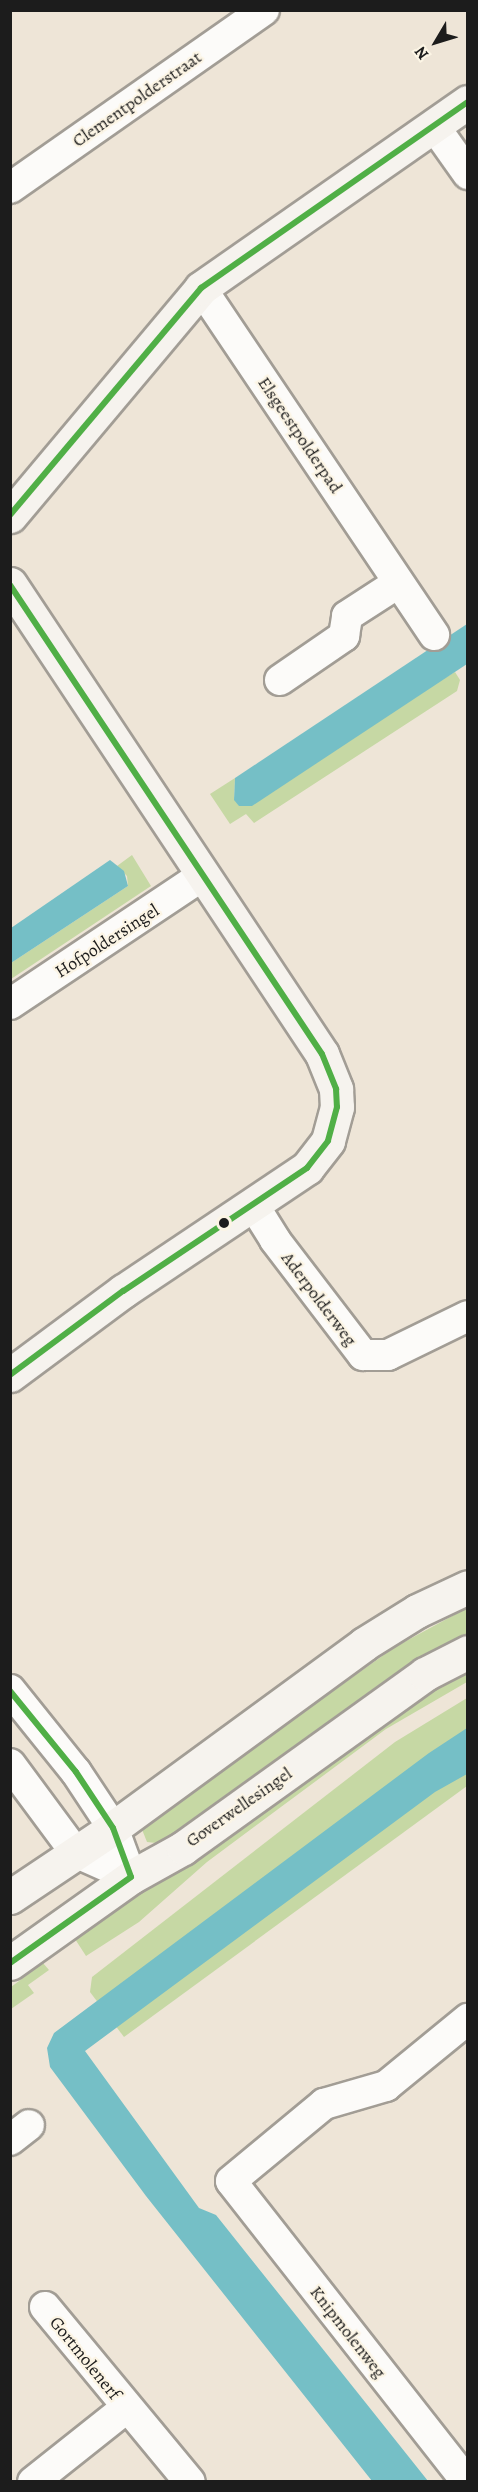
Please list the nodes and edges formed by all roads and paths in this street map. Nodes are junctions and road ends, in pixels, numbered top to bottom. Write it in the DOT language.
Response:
graph roads {
  1 [pos="264,10"];
  2 [pos="468,102"];
  3 [pos="434,126"];
  4 [pos="468,174"];
  5 [pos="10,188"];
  6 [pos="201,288"];
  7 [pos="10,516"];
  8 [pos="398,583"];
  9 [pos="10,584"];
  10 [pos="434,635"];
  11 [pos="280,680"];
  12 [pos="202,876"];
  13 [pos="10,1004"];
  14 [pos="254,1206"];
  15 [pos="468,1316"];
  16 [pos="10,1374"];
  17 [pos="468,1587"];
  18 [pos="468,1652"];
  19 [pos="10,1690"];
  20 [pos="10,1764"];
  21 [pos="113,1828"];
  22 [pos="75,1852"];
  23 [pos="131,1877"];
  24 [pos="10,1897"];
  25 [pos="10,1964"];
  26 [pos="468,2019"];
  27 [pos="45,2307"];
  28 [pos="126,2408"];
  29 [pos="462,2464"];
  30 [pos="33,2481"];
  31 [pos="190,2481"];
  1 -- 5 [label="street, Clementpolderstraat"];
  2 -- 3 [label="street"];
  3 -- 4 [label="street"];
  3 -- 6 [label="street"];
  6 -- 7 [label="street"];
  6 -- 8 [label="street, Elsgeestpolderpad"];
  8 -- 10 [label="street, Elsgeestpolderpad"];
  8 -- 11 [label="street"];
  9 -- 12 [label="street"];
  12 -- 13 [label="street, Hofpoldersingel"];
  12 -- 14 [label="street"];
  14 -- 15 [label="street, Aderpolderweg"];
  14 -- 16 [label="street"];
  17 -- 21 [label="street"];
  18 -- 23 [label="street, Goverwellesingel"];
  19 -- 21 [label="street"];
  20 -- 22 [label="street"];
  21 -- 22 [label="street"];
  21 -- 23 [label="street"];
  22 -- 23 [label="street"];
  22 -- 24 [label="street"];
  23 -- 25 [label="street, Goverwellesingel"];
  26 -- 29 [label="street, Knipmolenweg"];
  27 -- 28 [label="street, Gortmolenerf"];
  28 -- 30 [label="street, Gortmolenerf"];
  28 -- 31 [label="street, Gortmolenerf"];
}
